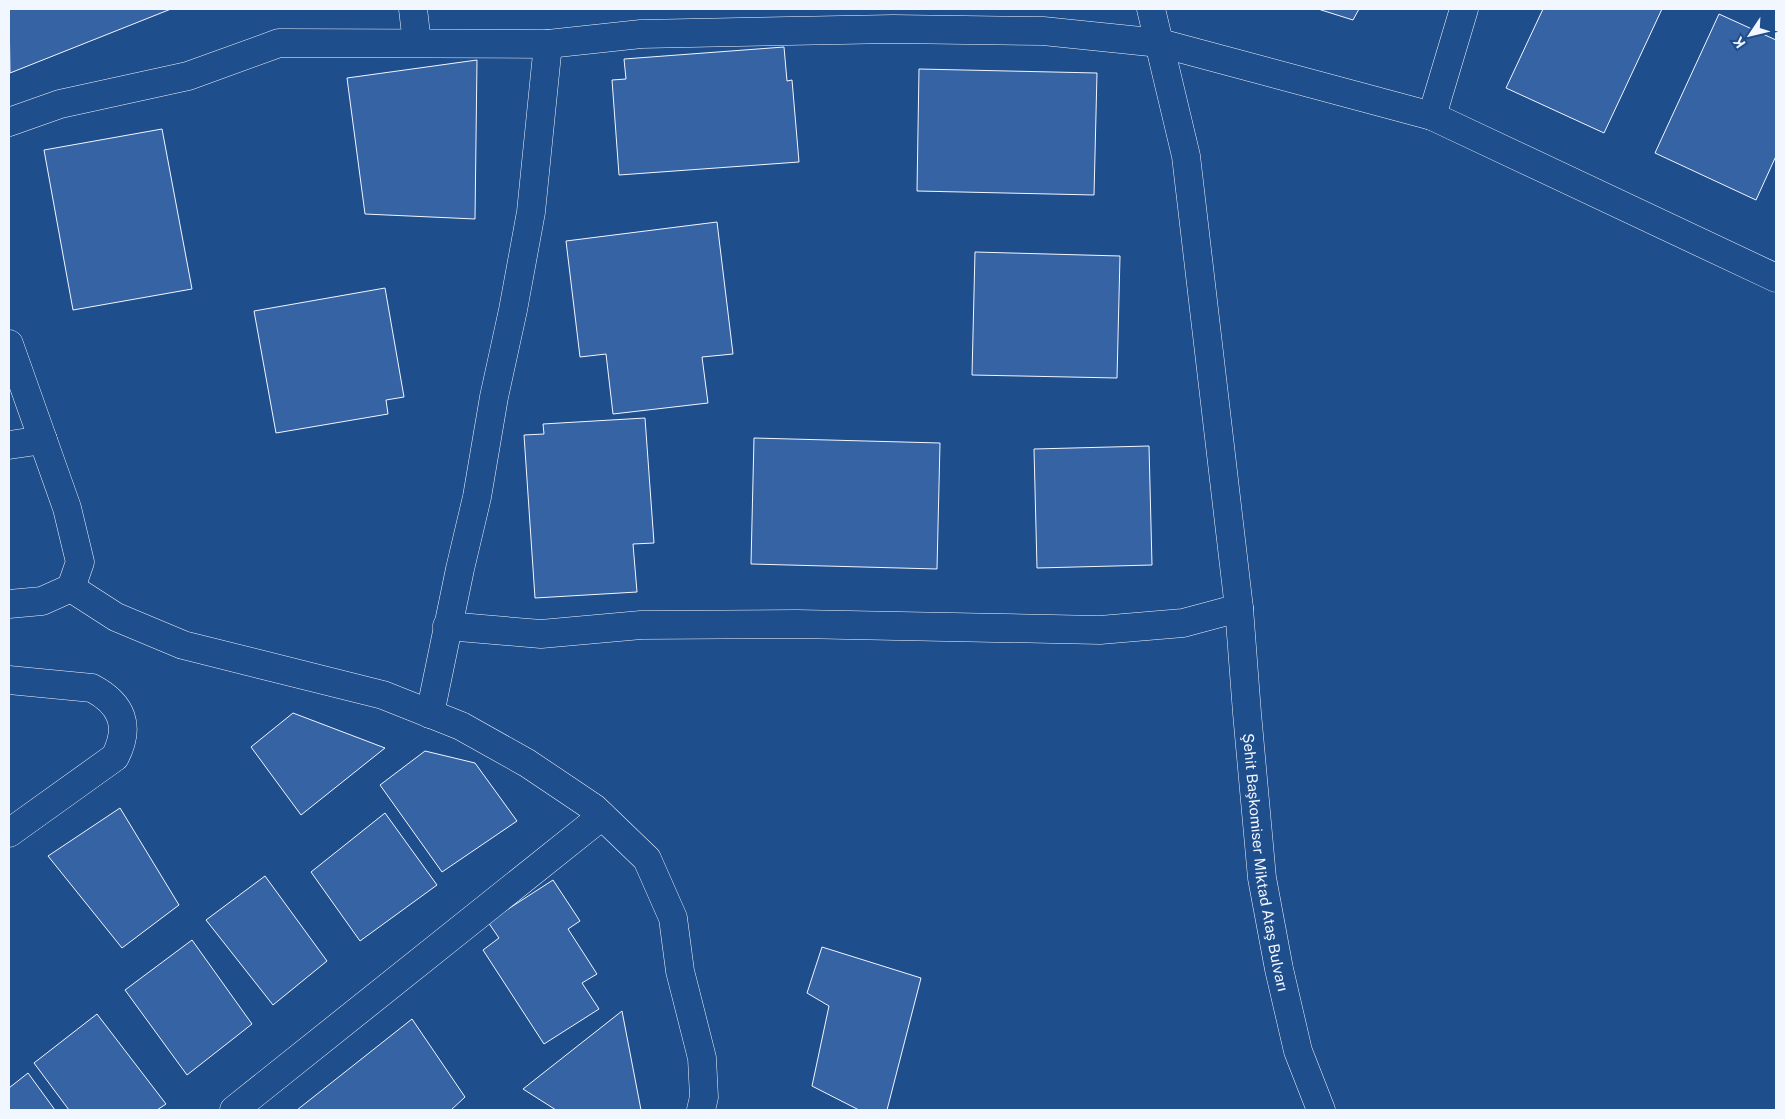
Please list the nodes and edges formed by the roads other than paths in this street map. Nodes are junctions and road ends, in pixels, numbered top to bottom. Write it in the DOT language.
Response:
graph roads {
  1 [pos="413,9"];
  2 [pos="1151,9"];
  3 [pos="1464,9"];
  4 [pos="1160,42"];
  5 [pos="417,43"];
  6 [pos="548,44"];
  7 [pos="1432,116"];
  8 [pos="9,122"];
  9 [pos="1776,278"];
  10 [pos="9,344"];
  11 [pos="43,440"];
  12 [pos="9,445"];
  13 [pos="71,588"];
  14 [pos="9,604"];
  15 [pos="1239,608"];
  16 [pos="448,626"];
  17 [pos="9,680"];
  18 [pos="430,714"];
  19 [pos="602,816"];
  20 [pos="9,832"];
  21 [pos="234,1110"];
  22 [pos="701,1110"];
  23 [pos="1321,1110"];
  1 -- 5 [label="street"];
  2 -- 4 [label="street, Şehit Başkomiser Miktad Ataş Bulvarı"];
  3 -- 7 [label="street"];
  4 -- 6 [label="street"];
  4 -- 7 [label="street"];
  4 -- 15 [label="street, Şehit Başkomiser Miktad Ataş Bulvarı"];
  5 -- 6 [label="street"];
  5 -- 8 [label="street"];
  6 -- 16 [label="street"];
  7 -- 9 [label="street"];
  10 -- 11 [label="street"];
  11 -- 12 [label="street"];
  11 -- 13 [label="street"];
  13 -- 14 [label="street"];
  13 -- 18 [label="street"];
  15 -- 16 [label="street"];
  15 -- 23 [label="street, Şehit Başkomiser Miktad Ataş Bulvarı"];
  16 -- 18 [label="street"];
  17 -- 20 [label="street"];
  18 -- 19 [label="street"];
  19 -- 21 [label="street"];
  19 -- 22 [label="street"];
}
